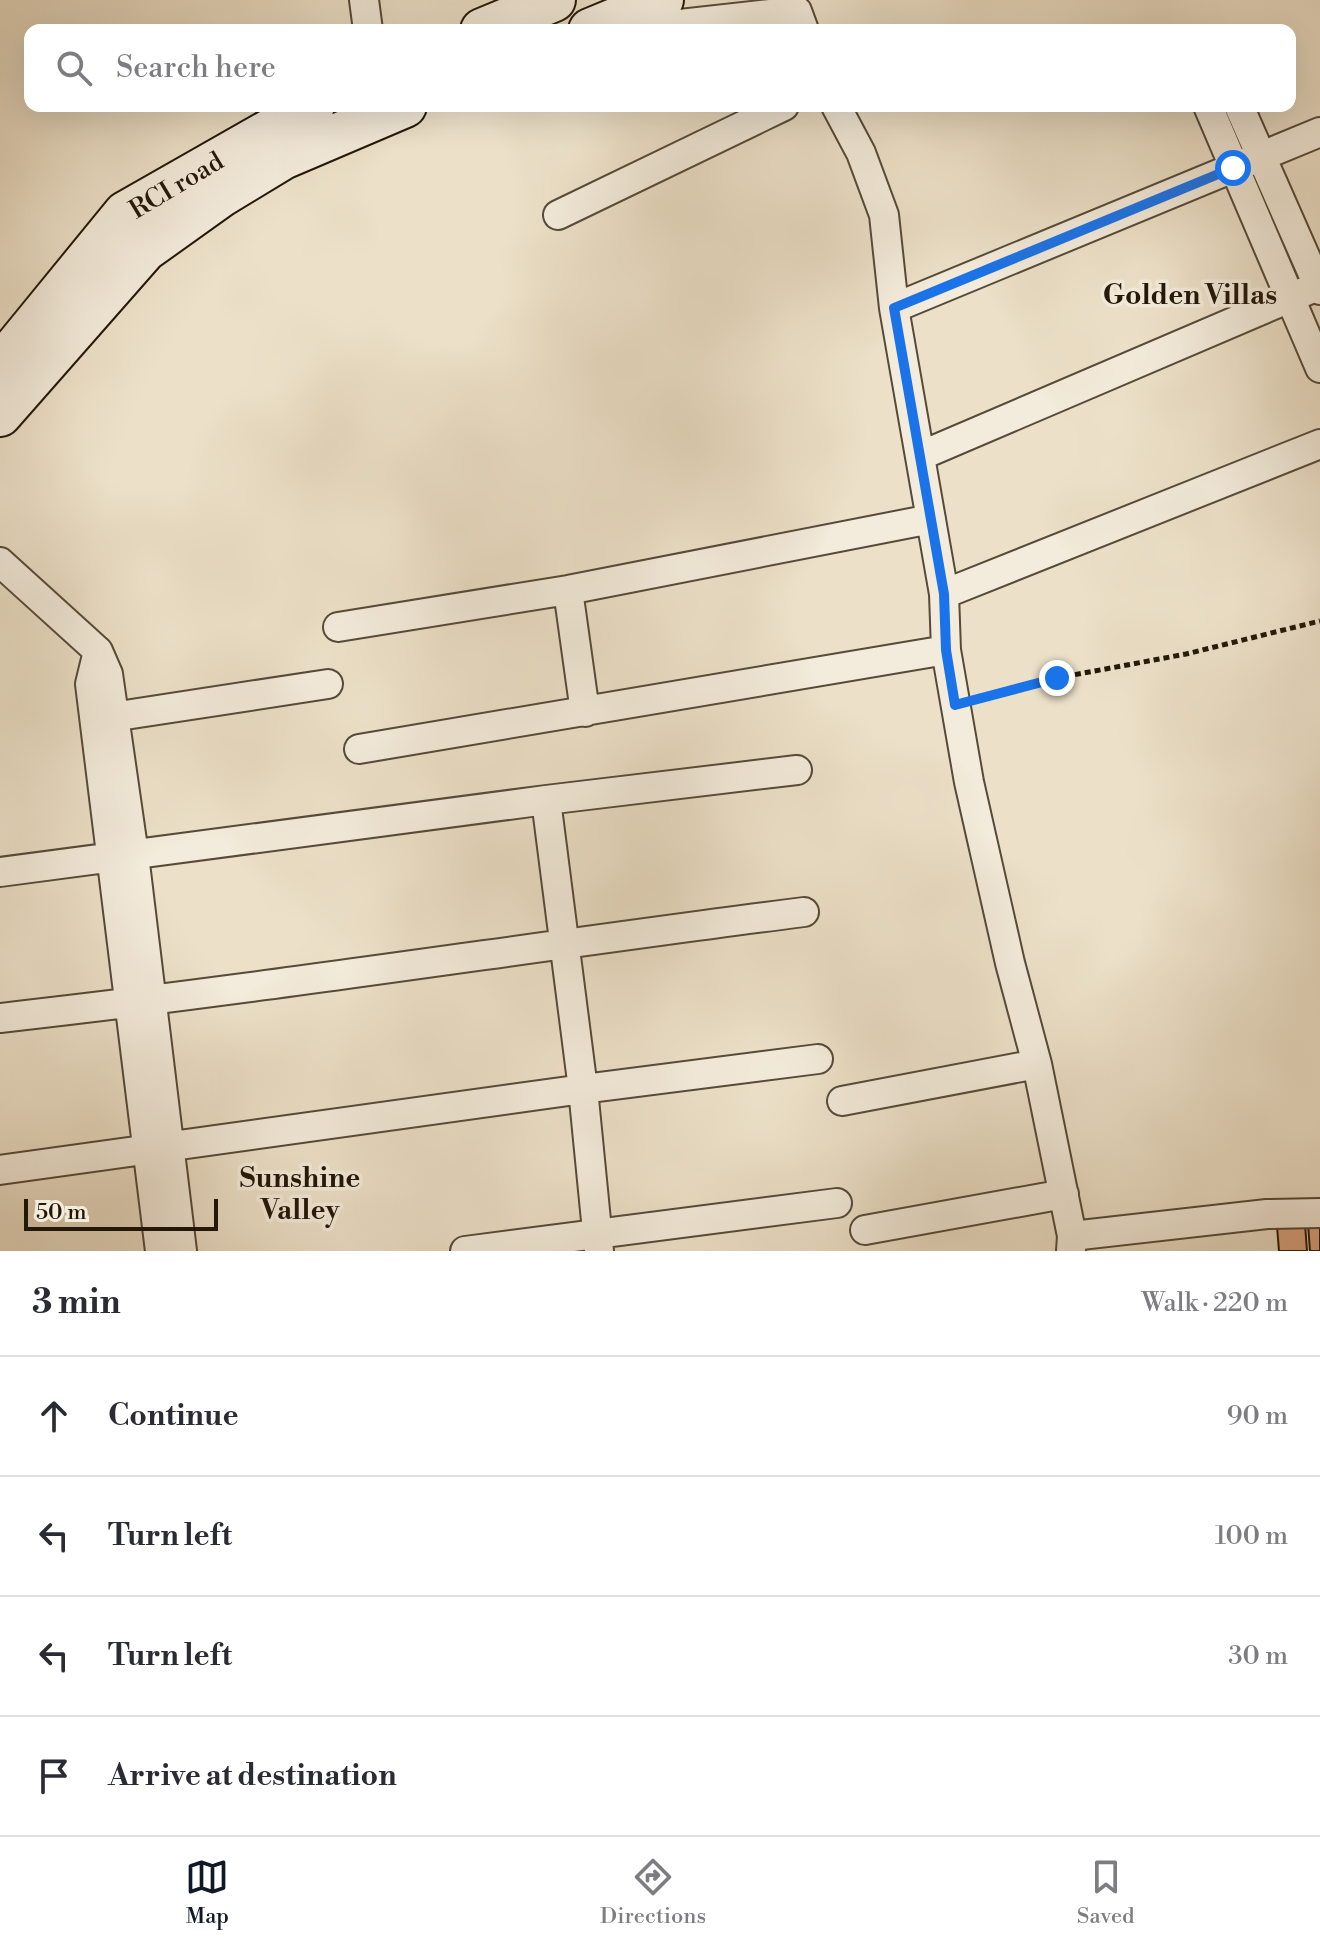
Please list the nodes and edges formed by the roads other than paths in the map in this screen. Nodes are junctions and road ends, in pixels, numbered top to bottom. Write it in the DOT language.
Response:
graph roads {
  1 [pos="364,0"];
  2 [pos="554,0"];
  3 [pos="662,0"];
  4 [pos="367,24"];
  5 [pos="496,24"];
  6 [pos="604,24"];
  7 [pos="680,24"];
  8 [pos="802,24"];
  9 [pos="301,112"];
  10 [pos="391,112"];
  11 [pos="772,112"];
  12 [pos="839,112"];
  13 [pos="1210,112"];
  14 [pos="1242,112"];
  15 [pos="1320,132"];
  16 [pos="1262,156"];
  17 [pos="1233,168"];
  18 [pos="558,215"];
  19 [pos="1319,287"];
  20 [pos="1290,298"];
  21 [pos="894,308"];
  22 [pos="0,366"];
  23 [pos="1320,368"];
  24 [pos="0,415"];
  25 [pos="1320,444"];
  26 [pos="920,456"];
  27 [pos="931,519"];
  28 [pos="0,562"];
  29 [pos="568,590"];
  30 [pos="944,594"];
  31 [pos="338,627"];
  32 [pos="946,650"];
  33 [pos="328,684"];
  34 [pos="585,712"];
  35 [pos="105,718"];
  36 [pos="359,749"];
  37 [pos="797,770"];
  38 [pos="546,800"];
  39 [pos="123,856"];
  40 [pos="0,872"];
  41 [pos="804,912"];
  42 [pos="565,942"];
  43 [pos="140,1002"];
  44 [pos="0,1018"];
  45 [pos="818,1059"];
  46 [pos="1037,1064"];
  47 [pos="583,1089"];
  48 [pos="842,1101"];
  49 [pos="159,1149"];
  50 [pos="0,1170"];
  51 [pos="1064,1194"];
  52 [pos="837,1203"];
  53 [pos="1320,1213"];
  54 [pos="865,1230"];
  55 [pos="598,1242"];
  56 [pos="1072,1243"];
  57 [pos="160,1251"];
  58 [pos="182,1251"];
  59 [pos="465,1251"];
  1 -- 4 [label="street"];
  2 -- 5 [label="main road"];
  3 -- 6 [label="main road"];
  7 -- 8 [label="street"];
  9 -- 22 [label="main road, RCI road"];
  10 -- 24 [label="main road"];
  11 -- 18 [label="street"];
  12 -- 21 [label="street"];
  13 -- 17 [label="street"];
  14 -- 16 [label="street"];
  15 -- 16 [label="street"];
  16 -- 17 [label="street"];
  16 -- 19 [label="street"];
  17 -- 20 [label="street"];
  17 -- 21 [label="street"];
  19 -- 20 [label="street"];
  20 -- 23 [label="street"];
  20 -- 26 [label="street"];
  21 -- 26 [label="street"];
  25 -- 30 [label="street"];
  26 -- 27 [label="street"];
  27 -- 29 [label="street"];
  27 -- 30 [label="street"];
  28 -- 35 [label="street"];
  29 -- 31 [label="street"];
  29 -- 34 [label="street"];
  30 -- 32 [label="street"];
  32 -- 34 [label="street"];
  32 -- 46 [label="street"];
  33 -- 35 [label="street"];
  34 -- 36 [label="street"];
  35 -- 39 [label="street"];
  37 -- 38 [label="street"];
  38 -- 39 [label="street"];
  38 -- 42 [label="street"];
  39 -- 40 [label="street"];
  39 -- 43 [label="street"];
  41 -- 42 [label="street"];
  42 -- 43 [label="street"];
  42 -- 47 [label="street"];
  43 -- 44 [label="street"];
  43 -- 49 [label="street"];
  45 -- 47 [label="street"];
  46 -- 48 [label="street"];
  46 -- 51 [label="street"];
  47 -- 49 [label="street"];
  47 -- 55 [label="street"];
  49 -- 50 [label="street"];
  49 -- 57 [label="street"];
  49 -- 58 [label="street"];
  51 -- 54 [label="street"];
  51 -- 56 [label="street"];
  52 -- 55 [label="street"];
  53 -- 56 [label="street"];
  55 -- 59 [label="street"];
}
